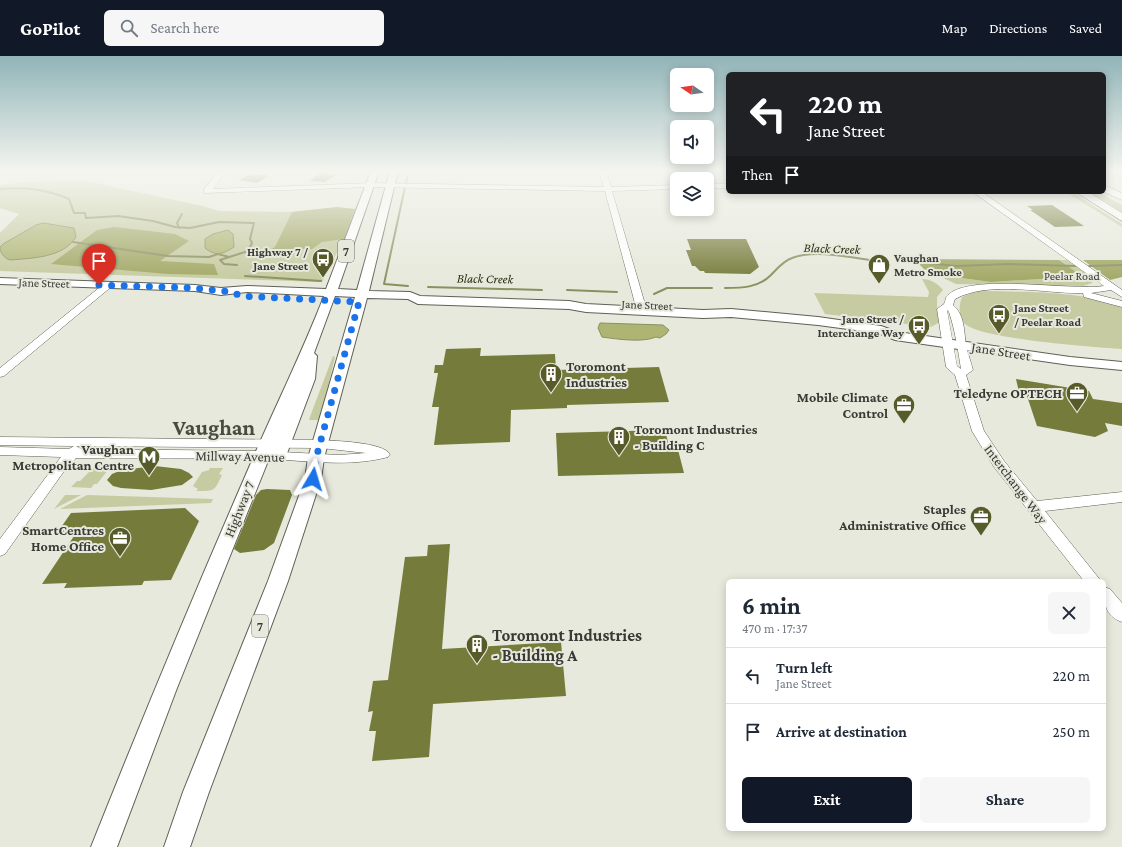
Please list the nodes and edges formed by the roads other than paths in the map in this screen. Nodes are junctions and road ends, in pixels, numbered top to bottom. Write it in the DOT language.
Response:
graph roads {
  1 [pos="362,208"];
  2 [pos="384,208"];
  3 [pos="615,208"];
  4 [pos="1000,208"];
  5 [pos="1106,208"];
  6 [pos="1122,218"];
  7 [pos="0,281"];
  8 [pos="0,287"];
  9 [pos="1113,287"];
  10 [pos="104,288"];
  11 [pos="1064,290"];
  12 [pos="1122,294"];
  13 [pos="329,297"];
  14 [pos="360,298"];
  15 [pos="1122,304"];
  16 [pos="641,308"];
  17 [pos="954,340"];
  18 [pos="1122,356"];
  19 [pos="1122,366"];
  20 [pos="0,374"];
  21 [pos="0,441"];
  22 [pos="75,449"];
  23 [pos="272,450"];
  24 [pos="0,451"];
  25 [pos="318,451"];
  26 [pos="1122,497"];
  27 [pos="1032,507"];
  28 [pos="0,550"];
  29 [pos="1092,579"];
  30 [pos="1106,596"];
  31 [pos="1122,616"];
  32 [pos="104,847"];
  33 [pos="177,847"];
  1 -- 13 [label="main road, 7"];
  2 -- 14 [label="main road, 7"];
  3 -- 16 [label="street"];
  4 -- 9 [label="street, Peelar Road"];
  5 -- 6 [label="highway"];
  7 -- 10 [label="main road, Jane Street"];
  8 -- 10 [label="main road, Jane Street"];
  9 -- 11 [label="street, Peelar Road"];
  9 -- 12 [label="street"];
  10 -- 13 [label="main road, Jane Street"];
  10 -- 20 [label="street"];
  11 -- 15 [label="street"];
  11 -- 17 [label="street, Peelar Road"];
  13 -- 14 [label="main road, Jane Street"];
  13 -- 23 [label="main road, Highway 7 / 7"];
  14 -- 16 [label="main road, Jane Street"];
  14 -- 25 [label="main road, 7"];
  16 -- 17 [label="main road, Jane Street"];
  17 -- 18 [label="main road, Jane Street"];
  17 -- 19 [label="main road, Jane Street"];
  17 -- 27 [label="street, Interchange Way"];
  21 -- 22 [label="street, Millway Avenue"];
  22 -- 23 [label="street, Millway Avenue"];
  22 -- 24 [label="street, Millway Avenue"];
  22 -- 28 [label="street"];
  23 -- 25 [label="street, Millway Avenue"];
  23 -- 32 [label="main road, Highway 7"];
  25 -- 33 [label="main road, 7"];
  26 -- 27 [label="street"];
  27 -- 29 [label="street, Interchange Way"];
  30 -- 31 [label="street"];
}
